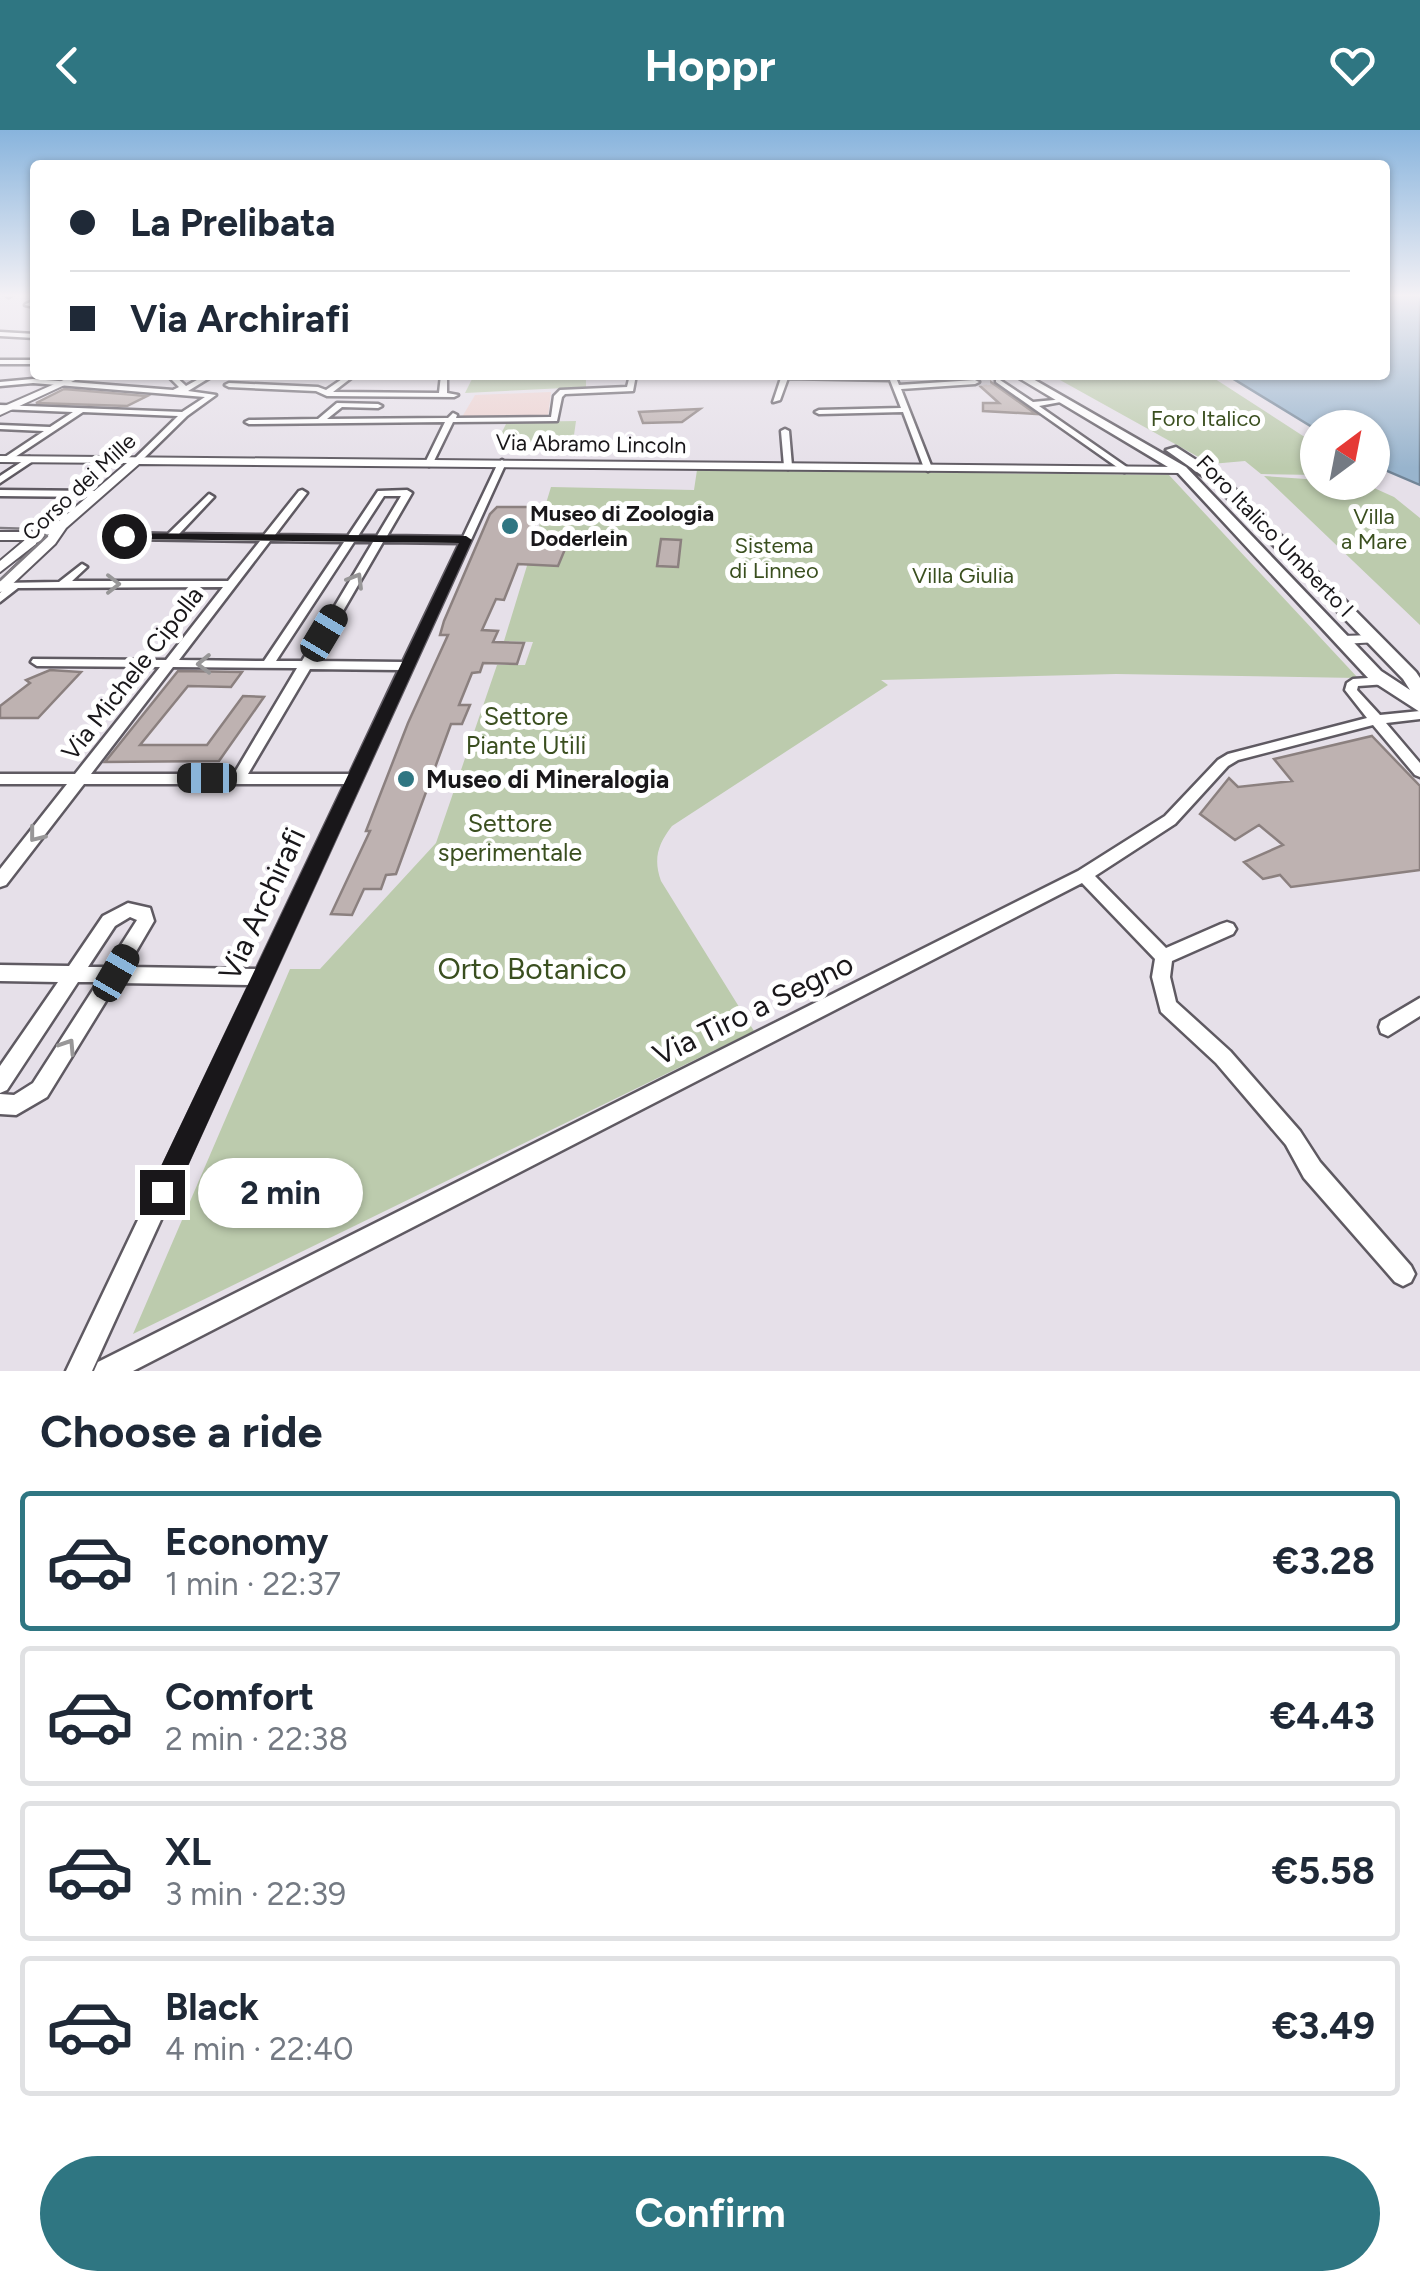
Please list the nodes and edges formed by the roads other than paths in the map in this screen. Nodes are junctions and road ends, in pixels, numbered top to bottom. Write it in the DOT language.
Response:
graph roads {
  1 [pos="0,362"];
  2 [pos="30,362"];
  3 [pos="30,378"];
  4 [pos="31,380"];
  5 [pos="46,380"];
  6 [pos="71,380"];
  7 [pos="113,380"];
  8 [pos="175,380"];
  9 [pos="201,380"];
  10 [pos="237,380"];
  11 [pos="343,380"];
  12 [pos="445,380"];
  13 [pos="633,380"];
  14 [pos="784,380"];
  15 [pos="870,380"];
  16 [pos="969,380"];
  17 [pos="1003,380"];
  18 [pos="1035,380"];
  19 [pos="1037,380"];
  20 [pos="896,383"];
  21 [pos="0,384"];
  22 [pos="63,384"];
  23 [pos="229,385"];
  24 [pos="110,387"];
  25 [pos="162,391"];
  26 [pos="323,391"];
  27 [pos="178,392"];
  28 [pos="965,392"];
  29 [pos="212,395"];
  30 [pos="390,395"];
  31 [pos="776,400"];
  32 [pos="1062,401"];
  33 [pos="1032,404"];
  34 [pos="378,406"];
  35 [pos="3,407"];
  36 [pos="81,410"];
  37 [pos="905,410"];
  38 [pos="122,412"];
  39 [pos="819,412"];
  40 [pos="184,414"];
  41 [pos="451,418"];
  42 [pos="368,420"];
  43 [pos="320,421"];
  44 [pos="249,422"];
  45 [pos="0,427"];
  46 [pos="50,430"];
  47 [pos="785,431"];
  48 [pos="3,459"];
  49 [pos="32,459"];
  50 [pos="137,460"];
  51 [pos="429,463"];
  52 [pos="502,464"];
  53 [pos="788,466"];
  54 [pos="928,468"];
  55 [pos="1127,470"];
  56 [pos="1182,470"];
  57 [pos="0,480"];
  58 [pos="0,492"];
  59 [pos="302,493"];
  60 [pos="97,494"];
  61 [pos="209,497"];
  62 [pos="62,525"];
  63 [pos="0,536"];
  64 [pos="28,536"];
  65 [pos="124,536"];
  66 [pos="171,536"];
  67 [pos="268,537"];
  68 [pos="350,538"];
  69 [pos="380,538"];
  70 [pos="466,540"];
  71 [pos="82,566"];
  72 [pos="0,568"];
  73 [pos="63,584"];
  74 [pos="228,584"];
  75 [pos="5,589"];
  76 [pos="1373,639"];
  77 [pos="1342,640"];
  78 [pos="36,662"];
  79 [pos="270,663"];
  80 [pos="169,664"];
  81 [pos="306,664"];
  82 [pos="406,666"];
  83 [pos="1383,681"];
  84 [pos="1420,692"];
  85 [pos="1420,706"];
  86 [pos="1420,714"];
  87 [pos="1376,720"];
  88 [pos="1420,772"];
  89 [pos="240,778"];
  90 [pos="352,779"];
  91 [pos="0,780"];
  92 [pos="78,780"];
  93 [pos="1084,875"];
  94 [pos="0,881"];
  95 [pos="1227,929"];
  96 [pos="1164,958"];
  97 [pos="75,972"];
  98 [pos="116,973"];
  99 [pos="0,974"];
  100 [pos="262,977"];
  101 [pos="1420,1006"];
  102 [pos="1388,1027"];
  103 [pos="0,1083"];
  104 [pos="0,1104"];
  105 [pos="1404,1274"];
  106 [pos="79,1371"];
  107 [pos="107,1371"];
  1 -- 2 [label="street"];
  3 -- 21 [label="street"];
  4 -- 35 [label="street"];
  5 -- 22 [label="street"];
  6 -- 22 [label="street"];
  7 -- 24 [label="street"];
  8 -- 27 [label="street"];
  9 -- 27 [label="street"];
  10 -- 23 [label="street, Corso dei Mille"];
  11 -- 26 [label="street"];
  12 -- 30 [label="street"];
  13 -- 41 [label="street"];
  14 -- 31 [label="street"];
  15 -- 20 [label="street"];
  16 -- 20 [label="street"];
  17 -- 33 [label="street"];
  18 -- 32 [label="main road, Foro Italico Umberto I"];
  19 -- 76 [label="main road, Foro Italico Umberto I"];
  20 -- 28 [label="street"];
  20 -- 37 [label="street"];
  22 -- 24 [label="street"];
  22 -- 35 [label="street"];
  23 -- 26 [label="street"];
  23 -- 29 [label="street, Corso dei Mille"];
  24 -- 25 [label="street"];
  25 -- 27 [label="street"];
  25 -- 38 [label="street"];
  26 -- 30 [label="street"];
  27 -- 29 [label="street"];
  29 -- 40 [label="street, Corso dei Mille"];
  30 -- 34 [label="street"];
  32 -- 33 [label="street"];
  32 -- 56 [label="main road, Foro Italico Umberto I"];
  33 -- 55 [label="street"];
  34 -- 42 [label="street"];
  34 -- 43 [label="street"];
  35 -- 36 [label="street"];
  36 -- 38 [label="street"];
  36 -- 46 [label="street"];
  37 -- 39 [label="street"];
  37 -- 54 [label="street"];
  38 -- 40 [label="street"];
  40 -- 50 [label="street, Corso dei Mille"];
  41 -- 42 [label="street"];
  41 -- 51 [label="street"];
  42 -- 43 [label="street"];
  43 -- 44 [label="street"];
  45 -- 46 [label="street"];
  46 -- 48 [label="street"];
  47 -- 53 [label="street"];
  48 -- 49 [label="street, Via Abramo Lincoln"];
  49 -- 50 [label="street, Via Abramo Lincoln"];
  49 -- 57 [label="street"];
  50 -- 51 [label="street, Via Abramo Lincoln"];
  50 -- 60 [label="street, Corso dei Mille"];
  51 -- 52 [label="street, Via Abramo Lincoln"];
  52 -- 53 [label="street, Via Abramo Lincoln"];
  52 -- 70 [label="street, Via Archirafi"];
  53 -- 54 [label="street, Via Abramo Lincoln"];
  54 -- 55 [label="street, Via Abramo Lincoln"];
  55 -- 56 [label="street, Via Abramo Lincoln"];
  56 -- 77 [label="main road, Foro Italico Umberto I"];
  58 -- 60 [label="street"];
  59 -- 67 [label="street, Via Michele Cipolla"];
  60 -- 62 [label="street, Corso dei Mille"];
  61 -- 66 [label="street"];
  62 -- 64 [label="street"];
  62 -- 75 [label="street, Corso dei Mille"];
  63 -- 64 [label="street"];
  64 -- 72 [label="street, Corso dei Mille"];
  65 -- 66 [label="street"];
  66 -- 67 [label="street"];
  67 -- 68 [label="street"];
  67 -- 74 [label="street, Via Michele Cipolla"];
  68 -- 69 [label="street"];
  68 -- 69 [label="street"];
  68 -- 79 [label="street"];
  69 -- 70 [label="street"];
  81 -- 69 [label="street, one-way"];
  70 -- 82 [label="street, Via Archirafi"];
  71 -- 73 [label="street"];
  73 -- 74 [label="street, one-way"];
  73 -- 75 [label="street"];
  74 -- 80 [label="street, Via Michele Cipolla"];
  76 -- 77 [label="street, Foro Italico Umberto I"];
  76 -- 84 [label="main road, Foro Italico Umberto I"];
  77 -- 83 [label="main road, Foro Italico Umberto I"];
  78 -- 80 [label="street"];
  79 -- 80 [label="street, one-way"];
  79 -- 81 [label="street"];
  80 -- 92 [label="street, Via Michele Cipolla"];
  81 -- 82 [label="street"];
  81 -- 89 [label="street"];
  82 -- 90 [label="street, Via Archirafi"];
  83 -- 85 [label="main road, Foro Italico Umberto I"];
  83 -- 87 [label="street"];
  86 -- 87 [label="street, Via Tiro a Segno"];
  87 -- 88 [label="street"];
  87 -- 93 [label="street, Via Tiro a Segno"];
  89 -- 90 [label="street"];
  89 -- 92 [label="street"];
  90 -- 100 [label="street, Via Archirafi"];
  91 -- 92 [label="street"];
  92 -- 94 [label="street, Via Michele Cipolla, one-way"];
  93 -- 96 [label="street"];
  93 -- 107 [label="street, Via Tiro a Segno"];
  95 -- 96 [label="street"];
  96 -- 105 [label="street"];
  97 -- 98 [label="street"];
  97 -- 98 [label="street"];
  97 -- 99 [label="street"];
  97 -- 103 [label="street"];
  98 -- 100 [label="street"];
  104 -- 98 [label="street, one-way"];
  100 -- 106 [label="street, Via Archirafi"];
  101 -- 102 [label="street"];
}
